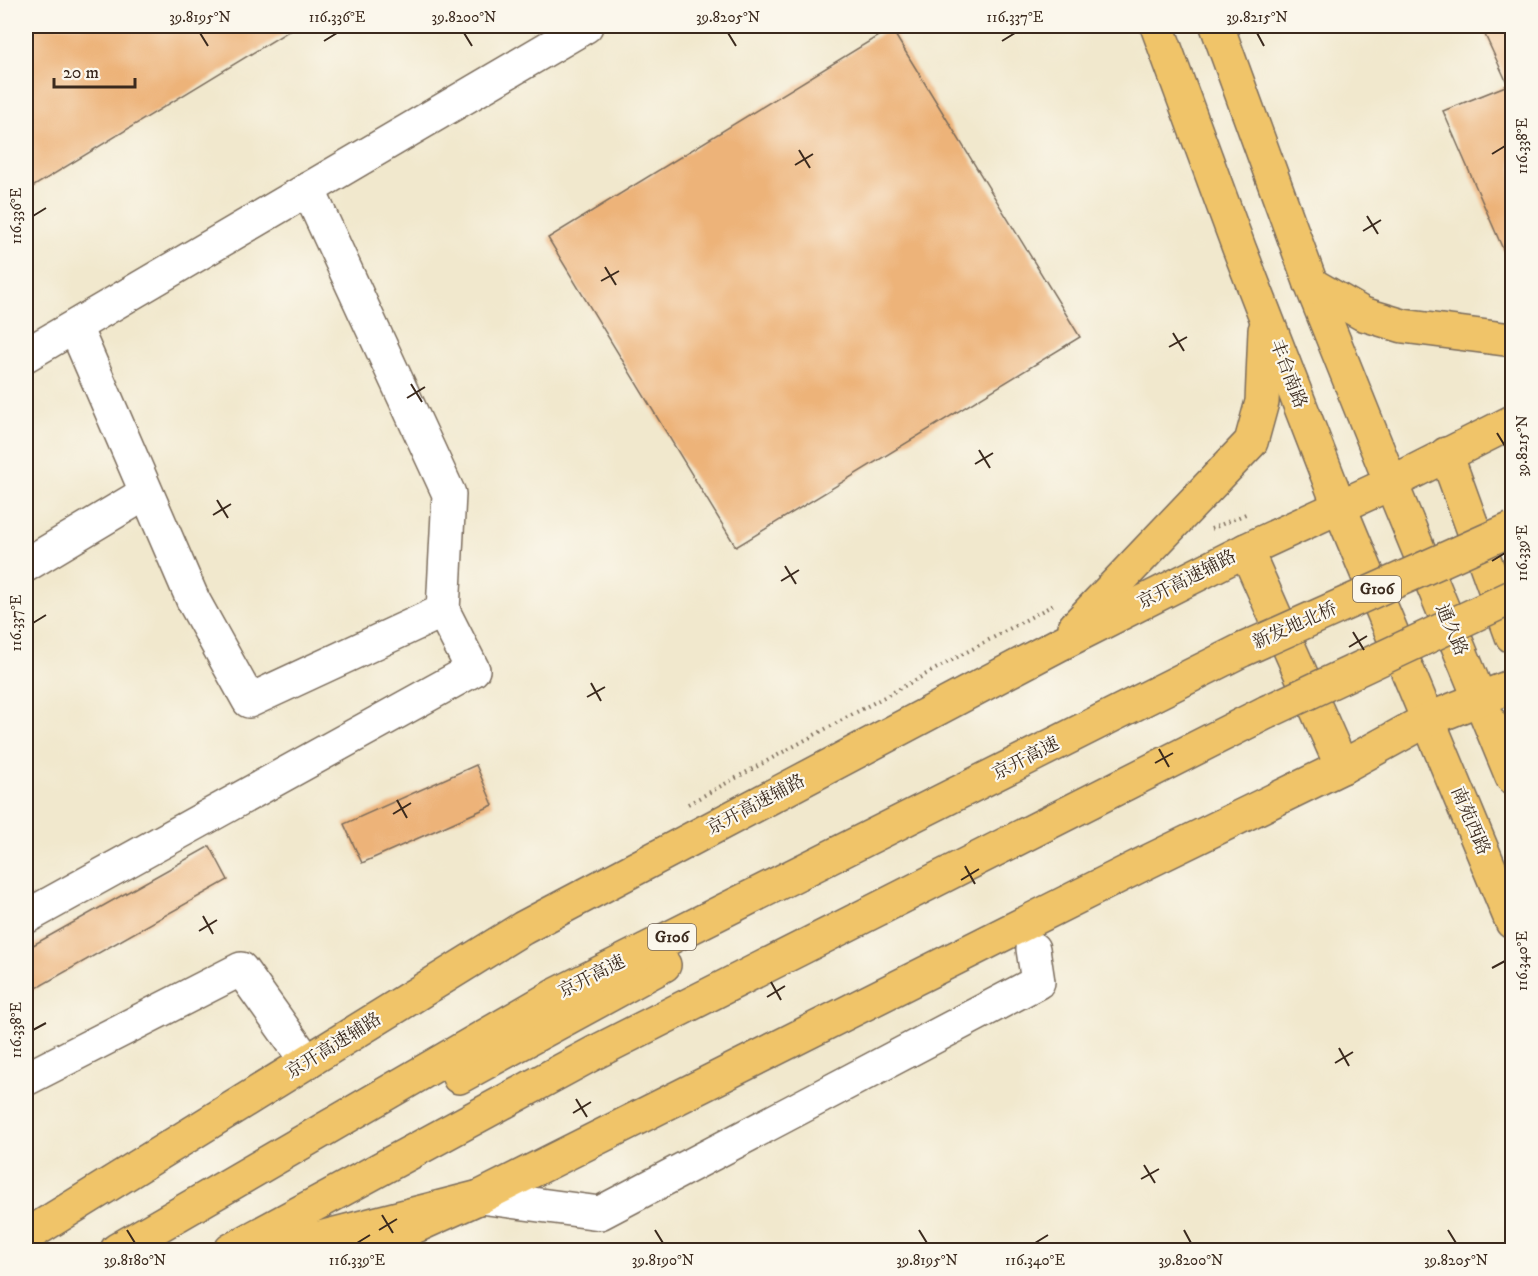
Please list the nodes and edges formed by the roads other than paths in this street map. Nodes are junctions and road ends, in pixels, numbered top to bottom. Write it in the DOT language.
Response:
graph roads {
  1 [pos="586,26"];
  2 [pos="1157,26"];
  3 [pos="1217,26"];
  4 [pos="308,189"];
  5 [pos="1311,284"];
  6 [pos="1265,316"];
  7 [pos="75,327"];
  8 [pos="1512,340"];
  9 [pos="26,355"];
  10 [pos="1512,422"];
  11 [pos="1446,454"];
  12 [pos="1390,483"];
  13 [pos="146,493"];
  14 [pos="1340,508"];
  15 [pos="1512,529"];
  16 [pos="1246,550"];
  17 [pos="26,566"];
  18 [pos="1512,597"];
  19 [pos="443,611"];
  20 [pos="1512,636"];
  21 [pos="1058,645"];
  22 [pos="1242,650"];
  23 [pos="1512,686"];
  24 [pos="1480,699"];
  25 [pos="1427,720"];
  26 [pos="1342,767"];
  27 [pos="1512,777"];
  28 [pos="26,917"];
  29 [pos="1512,922"];
  30 [pos="1034,948"];
  31 [pos="308,1062"];
  32 [pos="26,1079"];
  33 [pos="480,1197"];
  34 [pos="26,1236"];
  35 [pos="117,1251"];
  36 [pos="140,1251"];
  37 [pos="232,1251"];
  38 [pos="273,1251"];
  39 [pos="363,1251"];
  1 -- 4 [label="street"];
  2 -- 6 [label="main road, 丰台南路"];
  3 -- 5 [label="main road"];
  4 -- 7 [label="street"];
  4 -- 19 [label="street"];
  5 -- 8 [label="main road"];
  5 -- 12 [label="main road"];
  6 -- 14 [label="main road, 丰台南路"];
  6 -- 21 [label="main road"];
  7 -- 9 [label="street"];
  7 -- 13 [label="street"];
  10 -- 11 [label="main road, 京开高速辅路"];
  11 -- 12 [label="main road, 京开高速辅路"];
  11 -- 20 [label="main road"];
  12 -- 14 [label="main road, 京开高速辅路"];
  12 -- 24 [label="main road, 通久路"];
  13 -- 17 [label="street"];
  13 -- 19 [label="street"];
  14 -- 16 [label="main road, 京开高速辅路"];
  14 -- 25 [label="main road, 丰台南路"];
  15 -- 22 [label="main road, 新发地北桥 / G106, bridge"];
  16 -- 21 [label="main road, 京开高速辅路"];
  16 -- 26 [label="main road"];
  18 -- 37 [label="main road, bridge"];
  19 -- 28 [label="street"];
  21 -- 31 [label="main road, 京开高速辅路"];
  22 -- 35 [label="main road, 京开高速 / G106"];
  22 -- 36 [label="main road"];
  23 -- 24 [label="main road"];
  24 -- 25 [label="main road"];
  24 -- 27 [label="main road, 通久路"];
  25 -- 26 [label="main road"];
  25 -- 29 [label="main road, 南苑西路"];
  26 -- 33 [label="main road"];
  30 -- 33 [label="street"];
  31 -- 32 [label="street"];
  31 -- 34 [label="main road, 京开高速辅路"];
  33 -- 38 [label="main road"];
  33 -- 39 [label="main road"];
}
